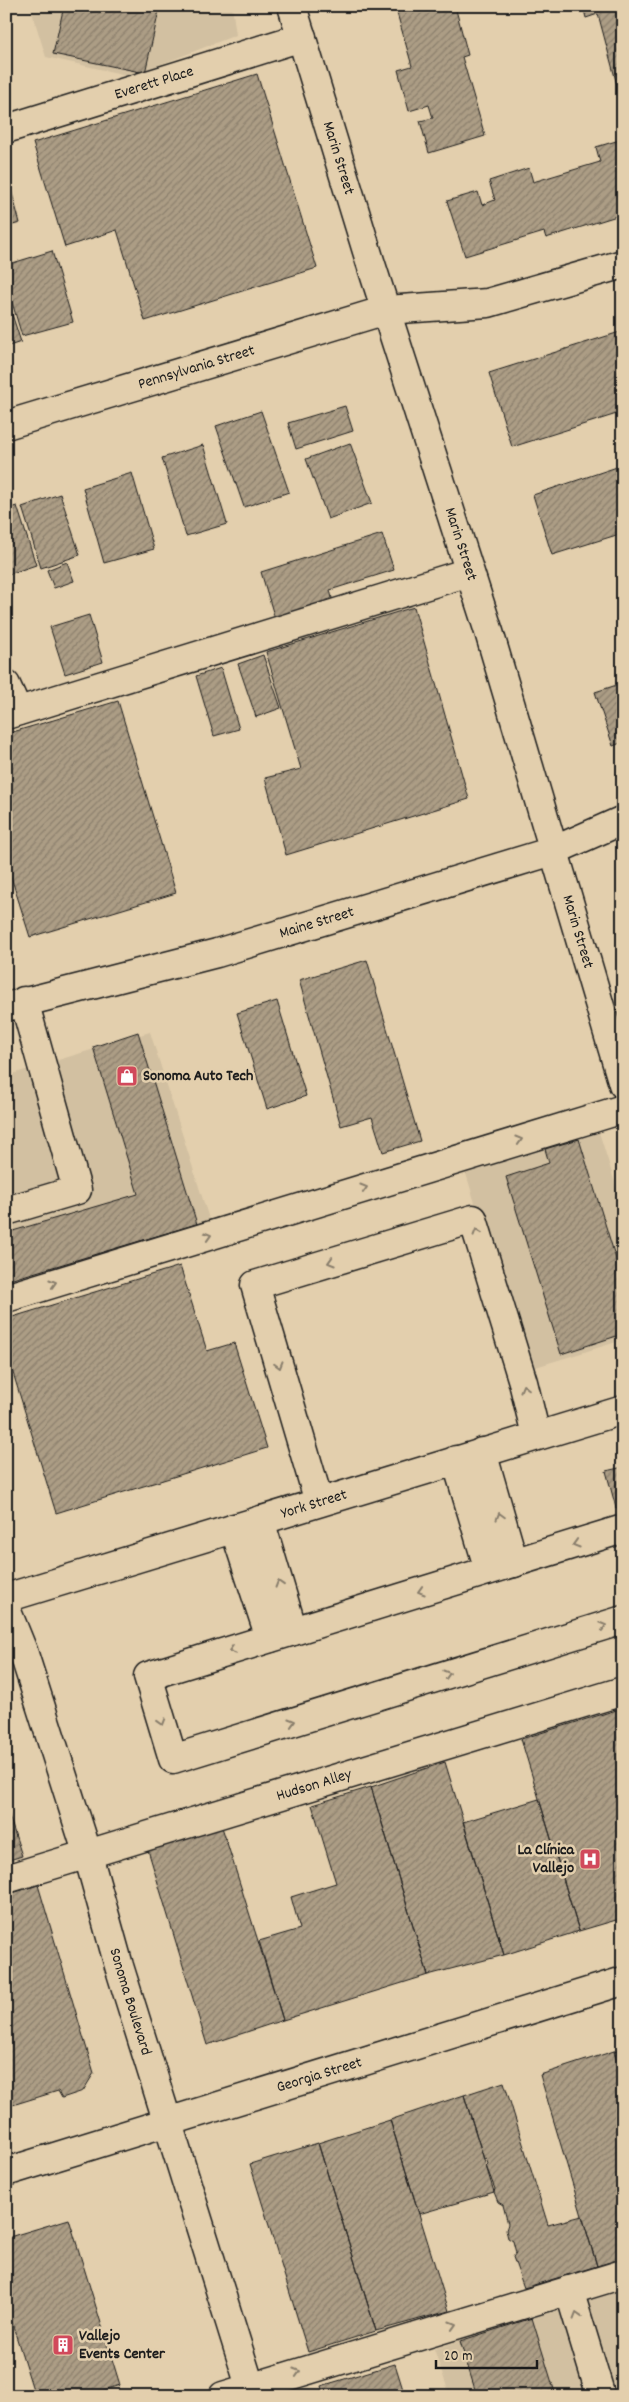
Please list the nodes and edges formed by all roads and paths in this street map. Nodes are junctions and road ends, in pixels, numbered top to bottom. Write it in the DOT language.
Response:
graph roads {
  1 [pos="292,6"];
  2 [pos="302,37"];
  3 [pos="6,129"];
  4 [pos="623,264"];
  5 [pos="386,310"];
  6 [pos="6,425"];
  7 [pos="469,572"];
  8 [pos="6,685"];
  9 [pos="12,713"];
  10 [pos="623,820"];
  11 [pos="554,851"];
  12 [pos="15,1004"];
  13 [pos="623,1084"];
  14 [pos="623,1108"];
  15 [pos="6,1211"];
  16 [pos="6,1298"];
  17 [pos="623,1410"];
  18 [pos="536,1435"];
  19 [pos="482,1452"];
  20 [pos="456,1460"];
  21 [pos="319,1502"];
  22 [pos="260,1520"];
  23 [pos="234,1528"];
  24 [pos="623,1529"];
  25 [pos="501,1567"];
  26 [pos="6,1598"];
  27 [pos="6,1609"];
  28 [pos="623,1620"];
  29 [pos="281,1634"];
  30 [pos="623,1691"];
  31 [pos="88,1855"];
  32 [pos="6,1879"];
  33 [pos="623,1981"];
  34 [pos="169,2122"];
  35 [pos="9,2170"];
  36 [pos="623,2274"];
  37 [pos="569,2290"];
  38 [pos="252,2391"];
  39 [pos="223,2396"];
  40 [pos="602,2396"];
  1 -- 2 [label="street, Marin Street"];
  2 -- 3 [label="street, Everett Place"];
  2 -- 5 [label="street, Marin Street"];
  4 -- 5 [label="street, Pennsylvania Street"];
  5 -- 6 [label="street, Pennsylvania Street"];
  5 -- 7 [label="street, Marin Street"];
  7 -- 9 [label="street"];
  7 -- 11 [label="street, Marin Street"];
  8 -- 9 [label="street"];
  10 -- 11 [label="street, Maine Street"];
  11 -- 12 [label="street, Maine Street"];
  11 -- 13 [label="street, Marin Street"];
  12 -- 15 [label="street"];
  16 -- 14 [label="street, one-way"];
  17 -- 18 [label="street, York Street"];
  18 -- 19 [label="street, York Street"];
  18 -- 21 [label="street, one-way"];
  19 -- 20 [label="street, York Street"];
  25 -- 19 [label="street, one-way"];
  20 -- 21 [label="street, York Street"];
  20 -- 25 [label="street"];
  21 -- 22 [label="street, York Street"];
  22 -- 23 [label="street, York Street"];
  29 -- 22 [label="street, one-way"];
  23 -- 26 [label="street, York Street"];
  23 -- 29 [label="street"];
  24 -- 25 [label="street, one-way"];
  25 -- 29 [label="street, one-way"];
  27 -- 31 [label="street, Sonoma Boulevard"];
  29 -- 28 [label="street, one-way"];
  30 -- 31 [label="street, Hudson Alley"];
  31 -- 32 [label="street, Hudson Alley"];
  31 -- 34 [label="street, Sonoma Boulevard"];
  33 -- 34 [label="street, Georgia Street"];
  34 -- 35 [label="street, Georgia Street"];
  34 -- 38 [label="street, Sonoma Boulevard"];
  36 -- 37 [label="street"];
  38 -- 37 [label="street, one-way"];
  40 -- 37 [label="street, one-way"];
  38 -- 39 [label="street"];
}
